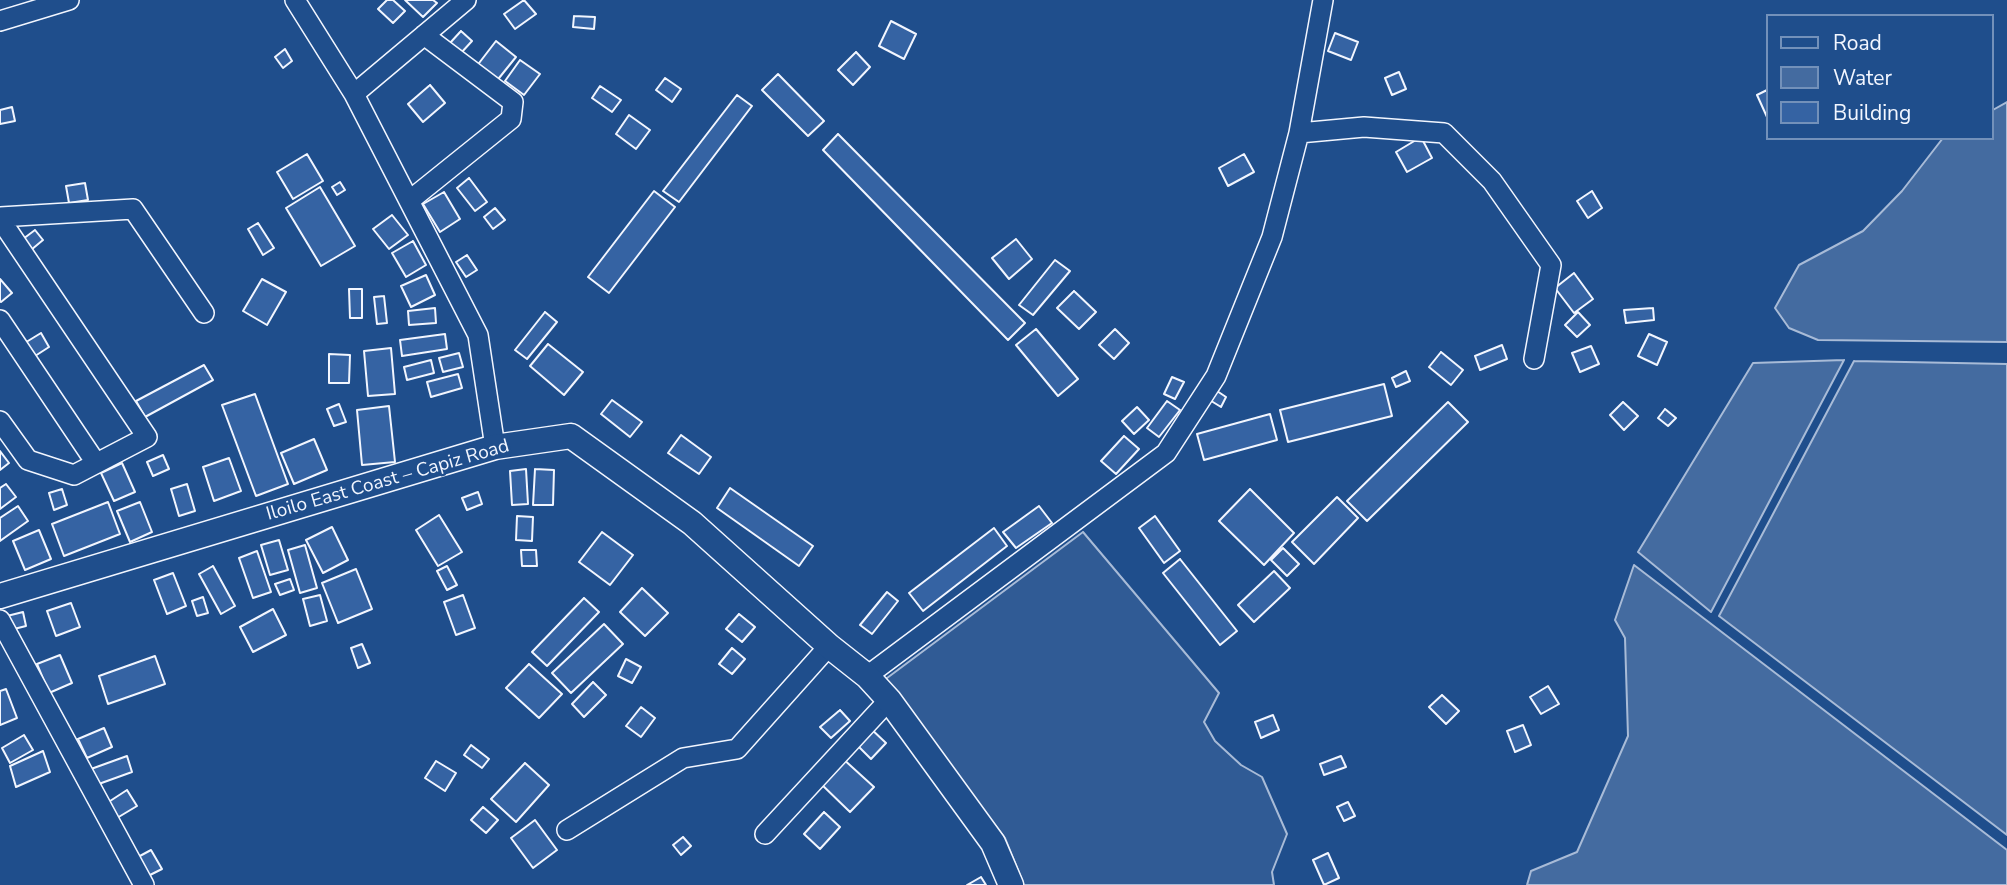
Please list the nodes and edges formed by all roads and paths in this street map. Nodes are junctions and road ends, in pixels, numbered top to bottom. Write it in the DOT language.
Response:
graph roads {
  1 [pos="69,0"];
  2 [pos="466,0"];
  3 [pos="1323,0"];
  4 [pos="300,2"];
  5 [pos="36,5"];
  6 [pos="0,21"];
  7 [pos="424,35"];
  8 [pos="354,94"];
  9 [pos="1299,133"];
  10 [pos="409,201"];
  11 [pos="0,218"];
  12 [pos="204,313"];
  13 [pos="0,320"];
  14 [pos="1534,359"];
  15 [pos="0,421"];
  16 [pos="495,447"];
  17 [pos="96,463"];
  18 [pos="0,596"];
  19 [pos="0,620"];
  20 [pos="829,646"];
  21 [pos="867,676"];
  22 [pos="889,700"];
  23 [pos="567,830"];
  24 [pos="765,834"];
  25 [pos="144,885"];
  26 [pos="1011,885"];
  1 -- 5 [label="street"];
  2 -- 7 [label="street"];
  3 -- 9 [label="street"];
  4 -- 8 [label="street"];
  5 -- 6 [label="street"];
  7 -- 8 [label="street"];
  7 -- 10 [label="street"];
  8 -- 10 [label="street"];
  9 -- 14 [label="street"];
  9 -- 21 [label="street"];
  10 -- 16 [label="street"];
  11 -- 12 [label="street"];
  11 -- 17 [label="street"];
  13 -- 17 [label="street"];
  15 -- 17 [label="street"];
  16 -- 18 [label="main road, Iloilo East Coast – Capiz Road"];
  16 -- 20 [label="main road, Iloilo East Coast – Capiz Road"];
  19 -- 25 [label="street"];
  20 -- 21 [label="main road, Iloilo East Coast – Capiz Road"];
  20 -- 23 [label="street"];
  21 -- 22 [label="main road, Iloilo East Coast – Capiz Road"];
  22 -- 24 [label="street"];
  22 -- 26 [label="main road, Iloilo East Coast – Capiz Road"];
}
